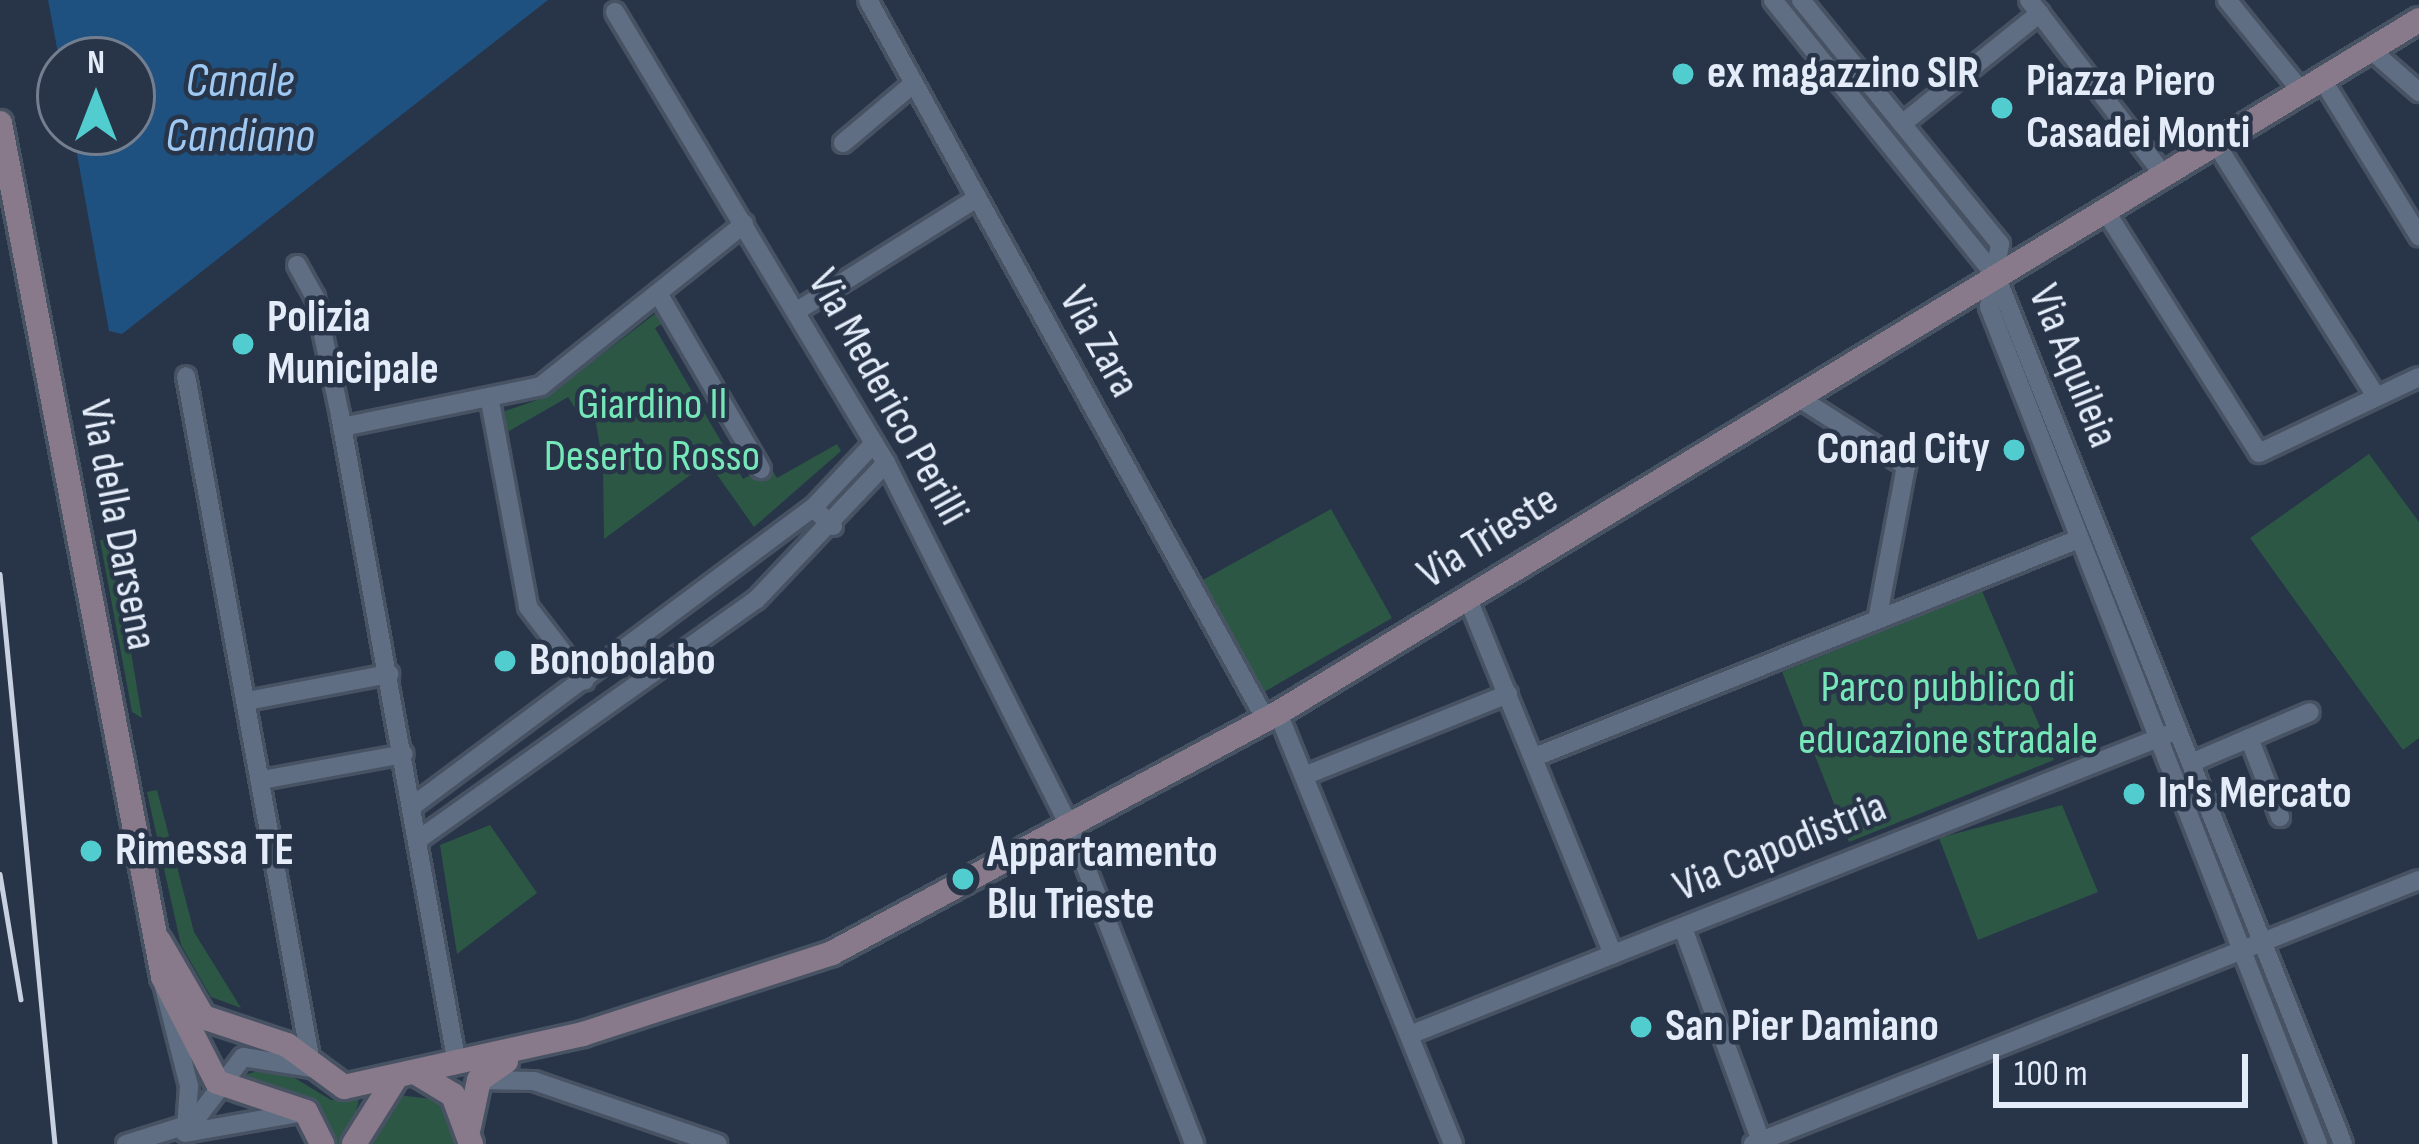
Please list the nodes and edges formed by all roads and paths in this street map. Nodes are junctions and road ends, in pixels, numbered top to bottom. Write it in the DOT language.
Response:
graph roads {
  1 [pos="868,0"];
  2 [pos="1773,0"];
  3 [pos="1801,0"];
  4 [pos="2227,0"];
  5 [pos="2035,6"];
  6 [pos="615,12"];
  7 [pos="2419,20"];
  8 [pos="2371,50"];
  9 [pos="913,84"];
  10 [pos="2312,85"];
  11 [pos="2419,92"];
  12 [pos="0,123"];
  13 [pos="1902,124"];
  14 [pos="844,143"];
  15 [pos="2216,144"];
  16 [pos="2164,175"];
  17 [pos="974,200"];
  18 [pos="2106,212"];
  19 [pos="744,224"];
  20 [pos="2419,236"];
  21 [pos="297,265"];
  22 [pos="1997,278"];
  23 [pos="658,293"];
  24 [pos="796,311"];
  25 [pos="186,376"];
  26 [pos="2419,377"];
  27 [pos="2375,395"];
  28 [pos="1799,398"];
  29 [pos="490,400"];
  30 [pos="342,427"];
  31 [pos="874,443"];
  32 [pos="886,463"];
  33 [pos="761,469"];
  34 [pos="813,508"];
  35 [pos="833,526"];
  36 [pos="2079,538"];
  37 [pos="1468,599"];
  38 [pos="1878,616"];
  39 [pos="389,674"];
  40 [pos="584,681"];
  41 [pos="1508,694"];
  42 [pos="248,701"];
  43 [pos="2310,712"];
  44 [pos="1272,717"];
  45 [pos="2177,731"];
  46 [pos="2249,738"];
  47 [pos="2156,739"];
  48 [pos="404,754"];
  49 [pos="1535,757"];
  50 [pos="2191,763"];
  51 [pos="261,776"];
  52 [pos="1304,776"];
  53 [pos="414,805"];
  54 [pos="2280,817"];
  55 [pos="1072,832"];
  56 [pos="422,837"];
  57 [pos="2419,880"];
  58 [pos="1683,928"];
  59 [pos="159,941"];
  60 [pos="2264,941"];
  61 [pos="2243,949"];
  62 [pos="1613,956"];
  63 [pos="163,976"];
  64 [pos="1412,1034"];
  65 [pos="559,1039"];
  66 [pos="457,1064"];
  67 [pos="312,1068"];
  68 [pos="407,1077"];
  69 [pos="479,1080"];
  70 [pos="217,1082"];
  71 [pos="306,1112"];
  72 [pos="177,1131"];
  73 [pos="470,1136"];
  74 [pos="1759,1143"];
  75 [pos="126,1144"];
  76 [pos="322,1144"];
  77 [pos="354,1144"];
  78 [pos="718,1144"];
  79 [pos="1194,1144"];
  80 [pos="1453,1144"];
  81 [pos="2318,1144"];
  82 [pos="2343,1144"];
  1 -- 9 [label="street, Via Zara"];
  2 -- 22 [label="street"];
  3 -- 13 [label="street"];
  4 -- 10 [label="street"];
  5 -- 13 [label="street"];
  5 -- 16 [label="street"];
  6 -- 19 [label="street, Via Mederico Perilli"];
  7 -- 8 [label="street, Via Trieste"];
  8 -- 10 [label="street, Via Trieste"];
  8 -- 11 [label="street"];
  9 -- 14 [label="street"];
  9 -- 17 [label="street, Via Zara"];
  10 -- 15 [label="street, Via Trieste"];
  10 -- 20 [label="street"];
  12 -- 59 [label="street, Via della Darsena"];
  13 -- 22 [label="street"];
  15 -- 16 [label="street, Via Trieste"];
  15 -- 27 [label="street"];
  16 -- 18 [label="street, Via Trieste"];
  17 -- 24 [label="street"];
  17 -- 44 [label="street, Via Zara"];
  18 -- 22 [label="street, Via Trieste"];
  18 -- 27 [label="street"];
  19 -- 23 [label="street"];
  19 -- 24 [label="street, Via Mederico Perilli"];
  21 -- 30 [label="street"];
  22 -- 28 [label="street, Via Trieste"];
  22 -- 36 [label="street, Via Aquileia"];
  22 -- 45 [label="street, Via Aquileia"];
  23 -- 29 [label="street"];
  23 -- 33 [label="street"];
  24 -- 31 [label="street, Via Mederico Perilli"];
  25 -- 42 [label="street"];
  26 -- 27 [label="street"];
  28 -- 37 [label="street, Via Trieste"];
  28 -- 38 [label="street"];
  29 -- 30 [label="street"];
  29 -- 40 [label="street"];
  30 -- 39 [label="street"];
  31 -- 32 [label="street, Via Mederico Perilli"];
  31 -- 34 [label="street"];
  32 -- 35 [label="street"];
  32 -- 55 [label="street, Via Mederico Perilli"];
  34 -- 35 [label="street"];
  34 -- 40 [label="street"];
  35 -- 56 [label="street"];
  36 -- 38 [label="street"];
  36 -- 47 [label="street, Via Aquileia"];
  37 -- 41 [label="street"];
  37 -- 44 [label="street, Via Trieste"];
  38 -- 49 [label="street"];
  39 -- 42 [label="street"];
  39 -- 48 [label="street"];
  40 -- 53 [label="street"];
  41 -- 49 [label="street"];
  41 -- 52 [label="street"];
  42 -- 51 [label="street"];
  43 -- 46 [label="street"];
  44 -- 52 [label="street, Via Zara"];
  44 -- 55 [label="street, Via Trieste"];
  45 -- 47 [label="street, Via Capodistria"];
  45 -- 50 [label="street, Via Aquileia"];
  46 -- 50 [label="street"];
  46 -- 54 [label="street"];
  47 -- 58 [label="street, Via Capodistria"];
  47 -- 61 [label="street, Via Aquileia"];
  48 -- 51 [label="street"];
  48 -- 53 [label="street"];
  49 -- 62 [label="street"];
  50 -- 60 [label="street, Via Aquileia"];
  51 -- 67 [label="street"];
  52 -- 64 [label="street, Via Zara"];
  53 -- 56 [label="street"];
  55 -- 65 [label="street, Via Trieste"];
  55 -- 79 [label="street, Via Mederico Perilli"];
  56 -- 66 [label="street"];
  57 -- 60 [label="street"];
  58 -- 62 [label="street, Via Capodistria"];
  58 -- 74 [label="street"];
  59 -- 63 [label="street, Via della Darsena"];
  59 -- 67 [label="street, Via della Darsena"];
  60 -- 61 [label="street"];
  60 -- 82 [label="street, Via Aquileia"];
  61 -- 74 [label="street"];
  61 -- 81 [label="street, Via Aquileia"];
  62 -- 64 [label="street, Via Capodistria"];
  63 -- 70 [label="street, Via della Darsena"];
  63 -- 72 [label="street, Via della Darsena"];
  64 -- 80 [label="street, Via Zara"];
  65 -- 66 [label="street, Via Trieste"];
  65 -- 69 [label="street, Via Trieste"];
  66 -- 68 [label="street, Via Trieste"];
  67 -- 68 [label="street, Via della Darsena"];
  67 -- 70 [label="street"];
  68 -- 73 [label="street"];
  68 -- 77 [label="street"];
  69 -- 73 [label="street"];
  69 -- 78 [label="street"];
  70 -- 71 [label="street"];
  70 -- 72 [label="street"];
  71 -- 72 [label="street"];
  71 -- 76 [label="street"];
  72 -- 75 [label="street"];
}
